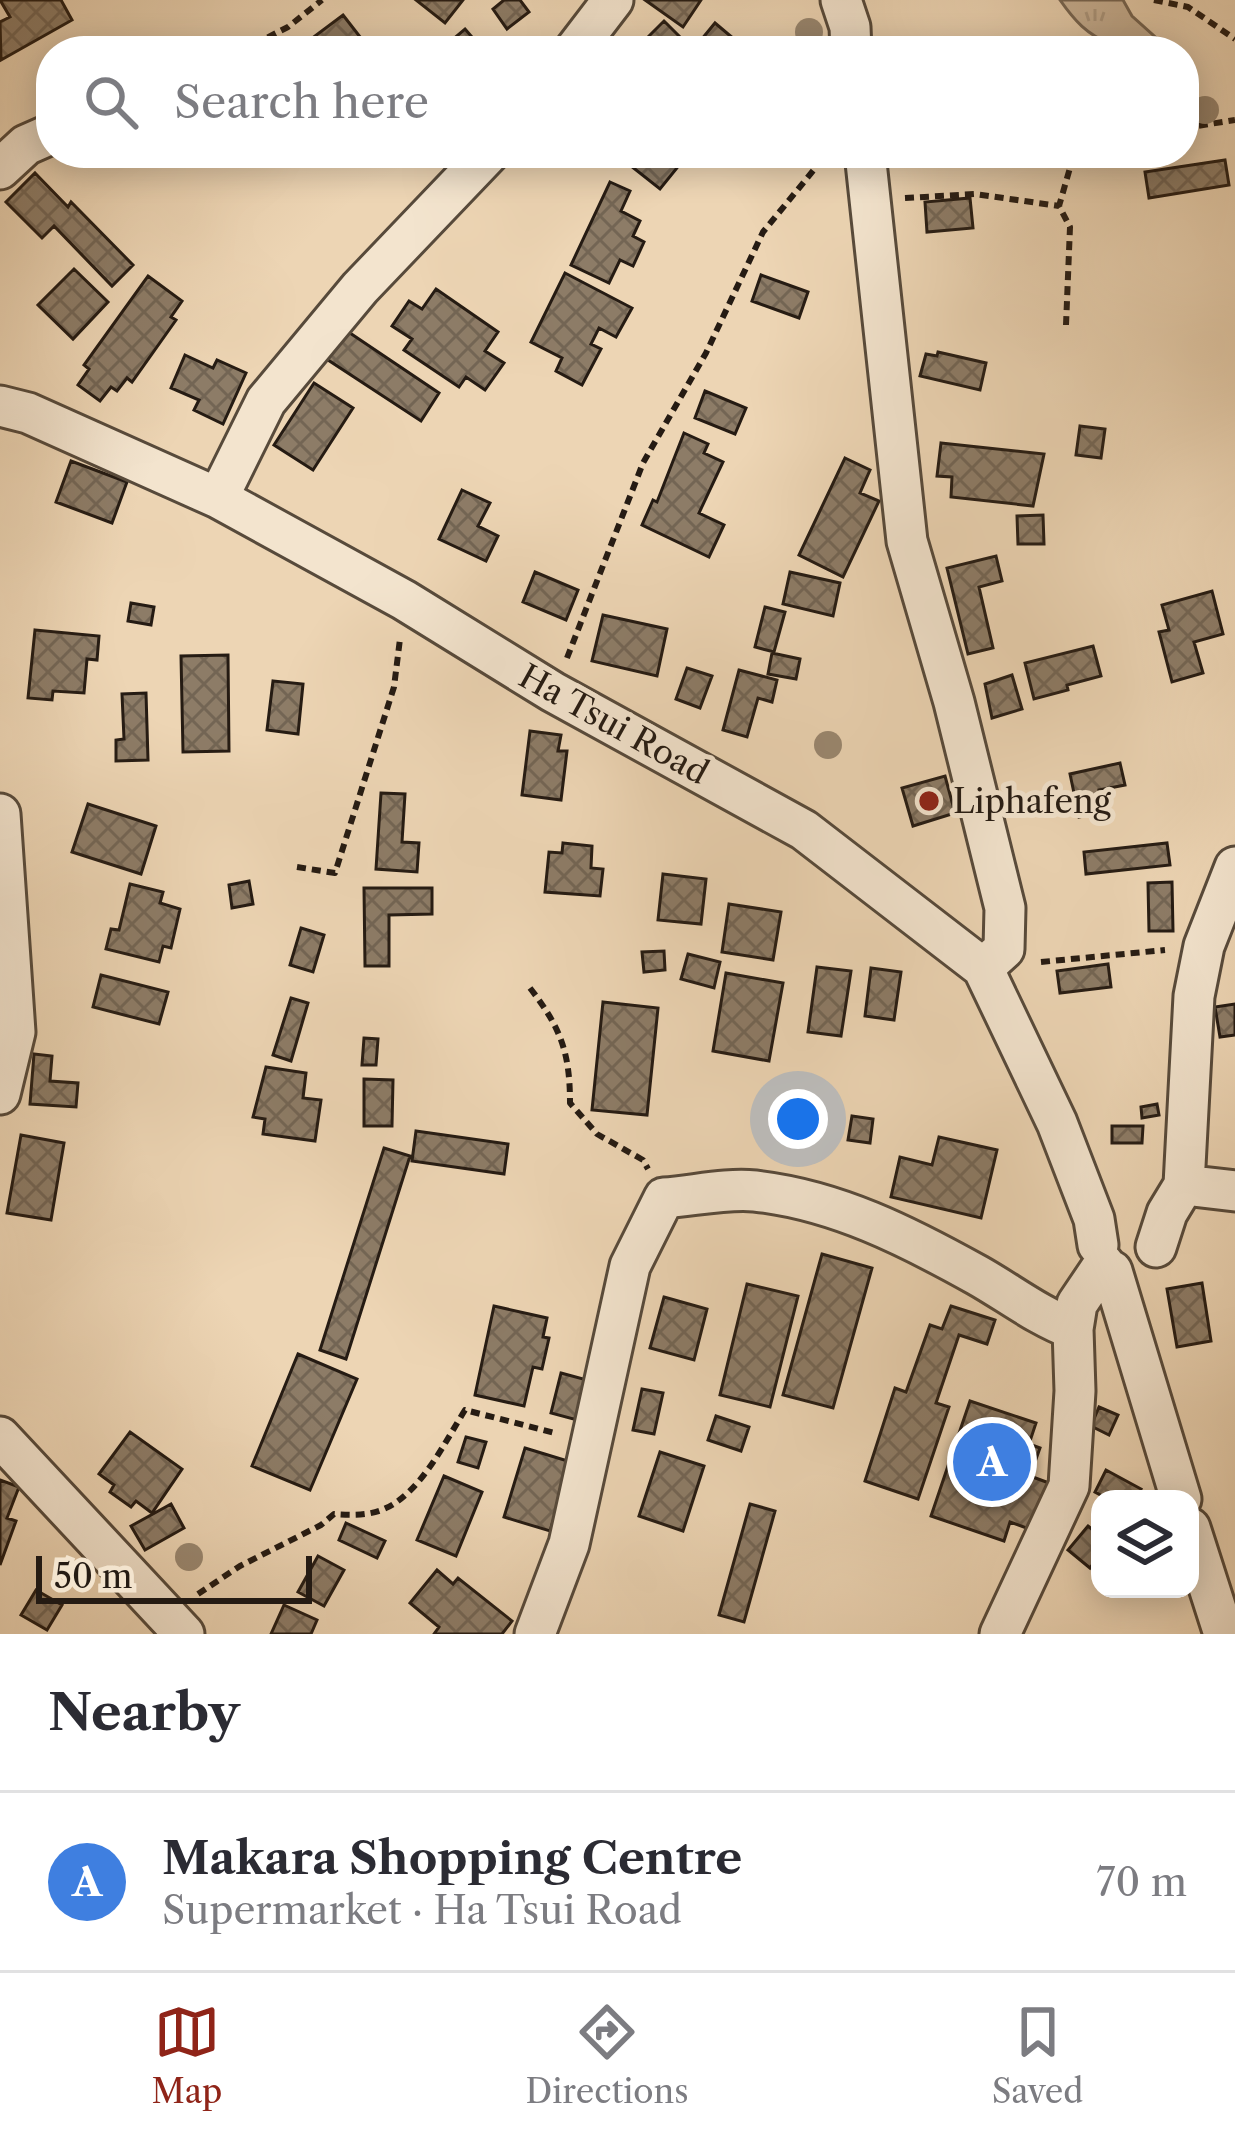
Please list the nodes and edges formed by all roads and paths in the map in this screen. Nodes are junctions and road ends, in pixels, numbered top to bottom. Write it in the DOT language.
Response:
graph roads {
  1 [pos="322,0"];
  2 [pos="613,0"];
  3 [pos="842,0"];
  4 [pos="1154,0"];
  5 [pos="269,36"];
  6 [pos="585,36"];
  7 [pos="850,36"];
  8 [pos="1235,39"];
  9 [pos="1235,120"];
  10 [pos="1199,126"];
  11 [pos="36,141"];
  12 [pos="475,168"];
  13 [pos="816,168"];
  14 [pos="867,168"];
  15 [pos="1071,168"];
  16 [pos="0,170"];
  17 [pos="871,201"];
  18 [pos="1060,206"];
  19 [pos="1066,325"];
  20 [pos="0,406"];
  21 [pos="0,416"];
  22 [pos="218,498"];
  23 [pos="404,600"];
  24 [pos="553,692"];
  25 [pos="0,814"];
  26 [pos="297,867"];
  27 [pos="1235,867"];
  28 [pos="1204,946"];
  29 [pos="993,958"];
  30 [pos="530,988"];
  31 [pos="0,1094"];
  32 [pos="1235,1191"];
  33 [pos="664,1198"];
  34 [pos="1137,1237"];
  35 [pos="1072,1329"];
  36 [pos="0,1437"];
  37 [pos="593,1442"];
  38 [pos="1177,1490"];
  39 [pos="1199,1556"];
  40 [pos="177,1624"];
  41 [pos="536,1634"];
  42 [pos="1000,1634"];
  43 [pos="1224,1634"];
  1 -- 5 [label="path"];
  2 -- 6 [label="street"];
  3 -- 7 [label="street"];
  4 -- 8 [label="path"];
  9 -- 10 [label="path"];
  11 -- 16 [label="street"];
  12 -- 22 [label="street"];
  13 -- 24 [label="path"];
  14 -- 17 [label="street"];
  15 -- 18 [label="path"];
  17 -- 18 [label="path"];
  17 -- 29 [label="street"];
  18 -- 19 [label="path"];
  20 -- 21 [label="street"];
  20 -- 22 [label="street, Ha Tsui Road"];
  22 -- 23 [label="street, Ha Tsui Road"];
  23 -- 24 [label="street, Ha Tsui Road"];
  23 -- 26 [label="path"];
  24 -- 29 [label="street, Ha Tsui Road"];
  25 -- 31 [label="street"];
  27 -- 28 [label="street"];
  28 -- 29 [label="path"];
  28 -- 34 [label="street"];
  29 -- 34 [label="street, Ha Tsui Road"];
  30 -- 33 [label="path"];
  32 -- 34 [label="street"];
  33 -- 35 [label="street"];
  33 -- 37 [label="street"];
  34 -- 35 [label="street"];
  34 -- 38 [label="street"];
  35 -- 42 [label="street"];
  36 -- 40 [label="street"];
  37 -- 40 [label="path"];
  37 -- 41 [label="street"];
  39 -- 43 [label="street"];
}
